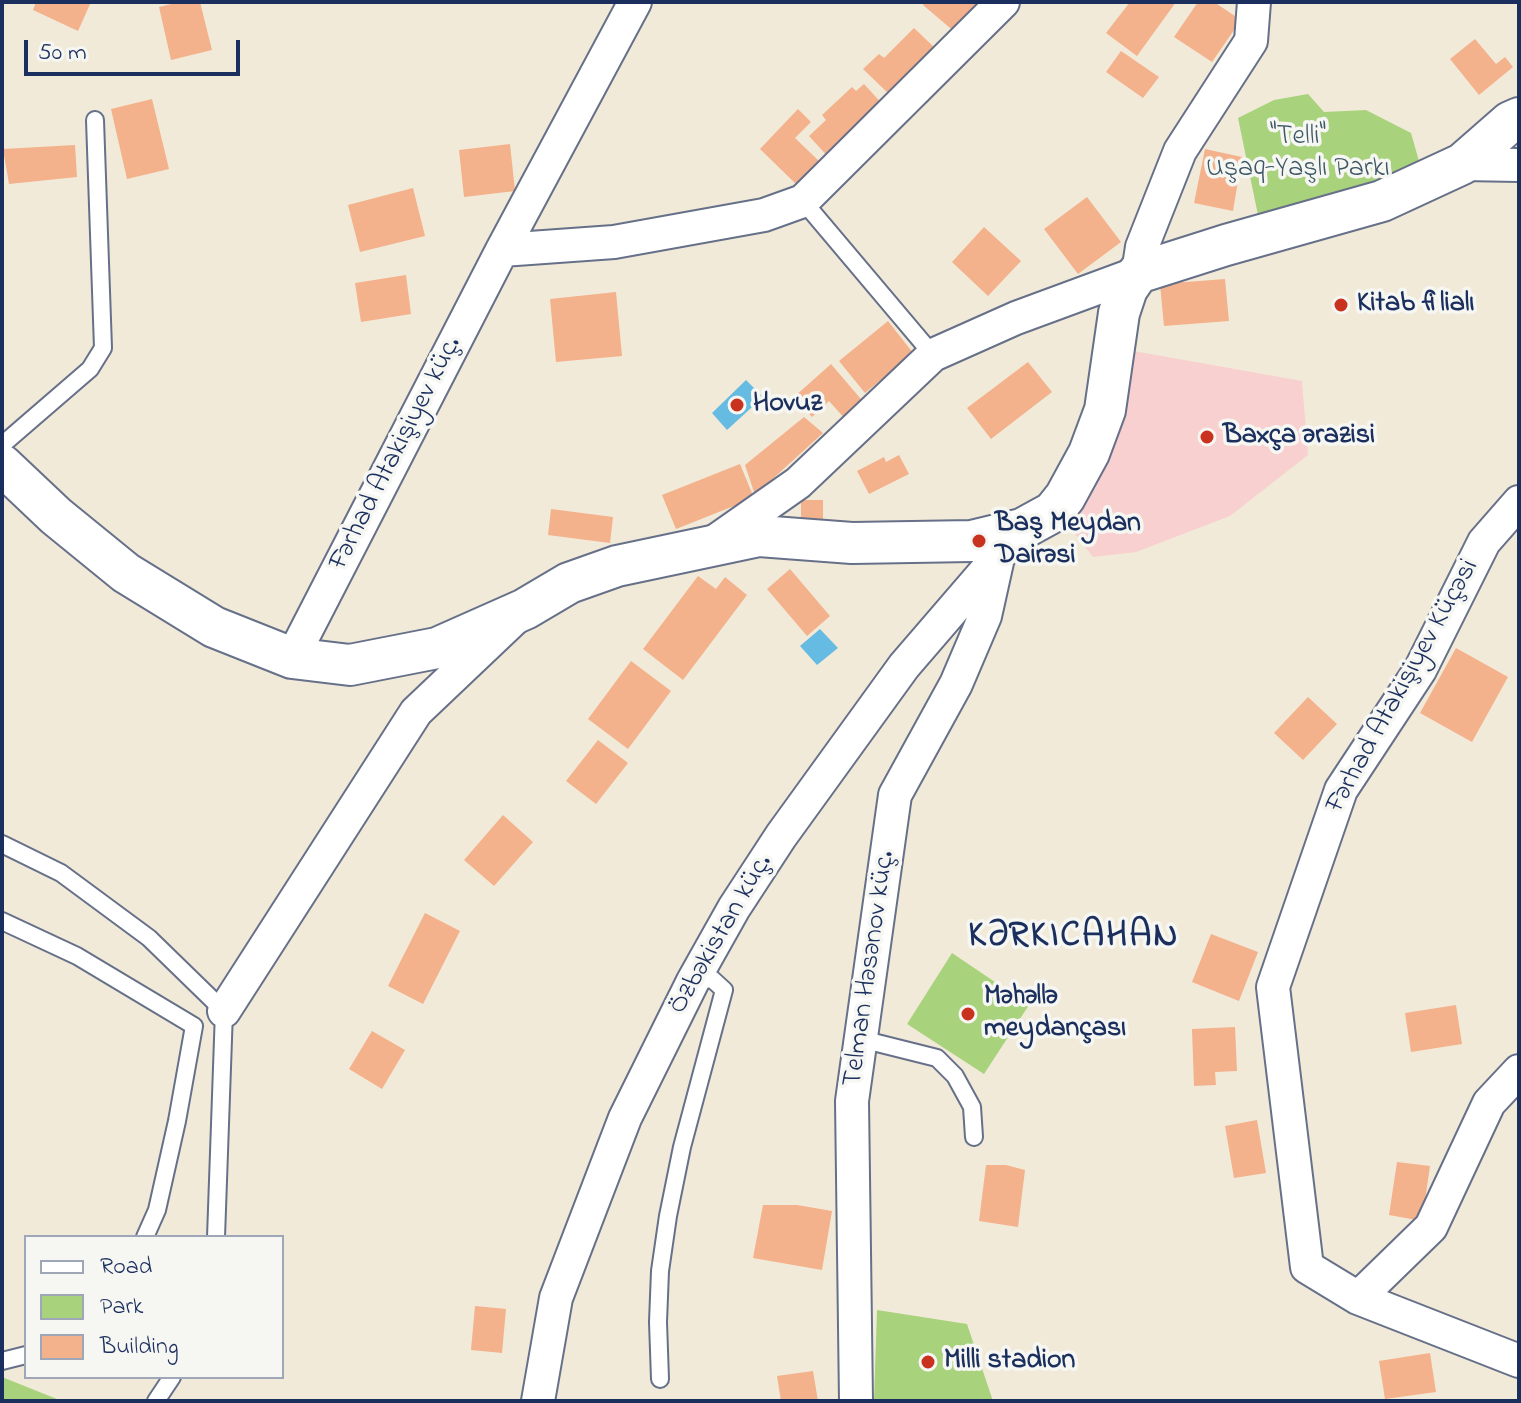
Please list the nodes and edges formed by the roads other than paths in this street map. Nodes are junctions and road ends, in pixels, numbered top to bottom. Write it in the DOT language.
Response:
graph roads {
  1 [pos="635,2"];
  2 [pos="1003,2"];
  3 [pos="1254,2"];
  4 [pos="1516,114"];
  5 [pos="95,120"];
  6 [pos="1462,164"];
  7 [pos="1519,165"];
  8 [pos="803,201"];
  9 [pos="502,250"];
  10 [pos="1138,273"];
  11 [pos="933,355"];
  12 [pos="2,445"];
  13 [pos="2,465"];
  14 [pos="1519,502"];
  15 [pos="1010,544"];
  16 [pos="701,550"];
  17 [pos="525,609"];
  18 [pos="292,658"];
  19 [pos="2,844"];
  20 [pos="2,921"];
  21 [pos="693,981"];
  22 [pos="224,1011"];
  23 [pos="194,1026"];
  24 [pos="861,1039"];
  25 [pos="1519,1071"];
  26 [pos="974,1137"];
  27 [pos="146,1235"];
  28 [pos="216,1235"];
  29 [pos="1358,1298"];
  30 [pos="24,1356"];
  31 [pos="2,1361"];
  32 [pos="1519,1361"];
  33 [pos="171,1379"];
  34 [pos="660,1379"];
  35 [pos="156,1401"];
  36 [pos="538,1401"];
  37 [pos="856,1401"];
  1 -- 9 [label="street, Fərhad Atakişiyev küç."];
  2 -- 8 [label="street"];
  3 -- 10 [label="street"];
  4 -- 6 [label="street"];
  5 -- 12 [label="lane"];
  6 -- 7 [label="street"];
  6 -- 10 [label="street"];
  8 -- 9 [label="street"];
  8 -- 11 [label="lane"];
  9 -- 18 [label="street, Fərhad Atakişiyev küç."];
  10 -- 11 [label="street"];
  10 -- 15 [label="street"];
  11 -- 16 [label="street"];
  13 -- 18 [label="street"];
  14 -- 29 [label="street, Fərhad Atakişiyev Küçəsi"];
  15 -- 16 [label="street"];
  15 -- 21 [label="street, Özbəkistan küç."];
  15 -- 24 [label="street, Telman Həsənov küç."];
  16 -- 17 [label="street"];
  17 -- 18 [label="street"];
  17 -- 22 [label="street"];
  19 -- 22 [label="lane"];
  20 -- 23 [label="lane"];
  21 -- 34 [label="lane"];
  21 -- 36 [label="street, Özbəkistan küç."];
  22 -- 23 [label="lane"];
  22 -- 28 [label="lane"];
  23 -- 27 [label="lane"];
  24 -- 26 [label="lane"];
  24 -- 37 [label="street, Telman Həsənov küç."];
  25 -- 29 [label="street"];
  29 -- 32 [label="street, Fərhad Atakişiyev Küçəsi"];
  30 -- 31 [label="lane"];
  33 -- 35 [label="lane"];
}
